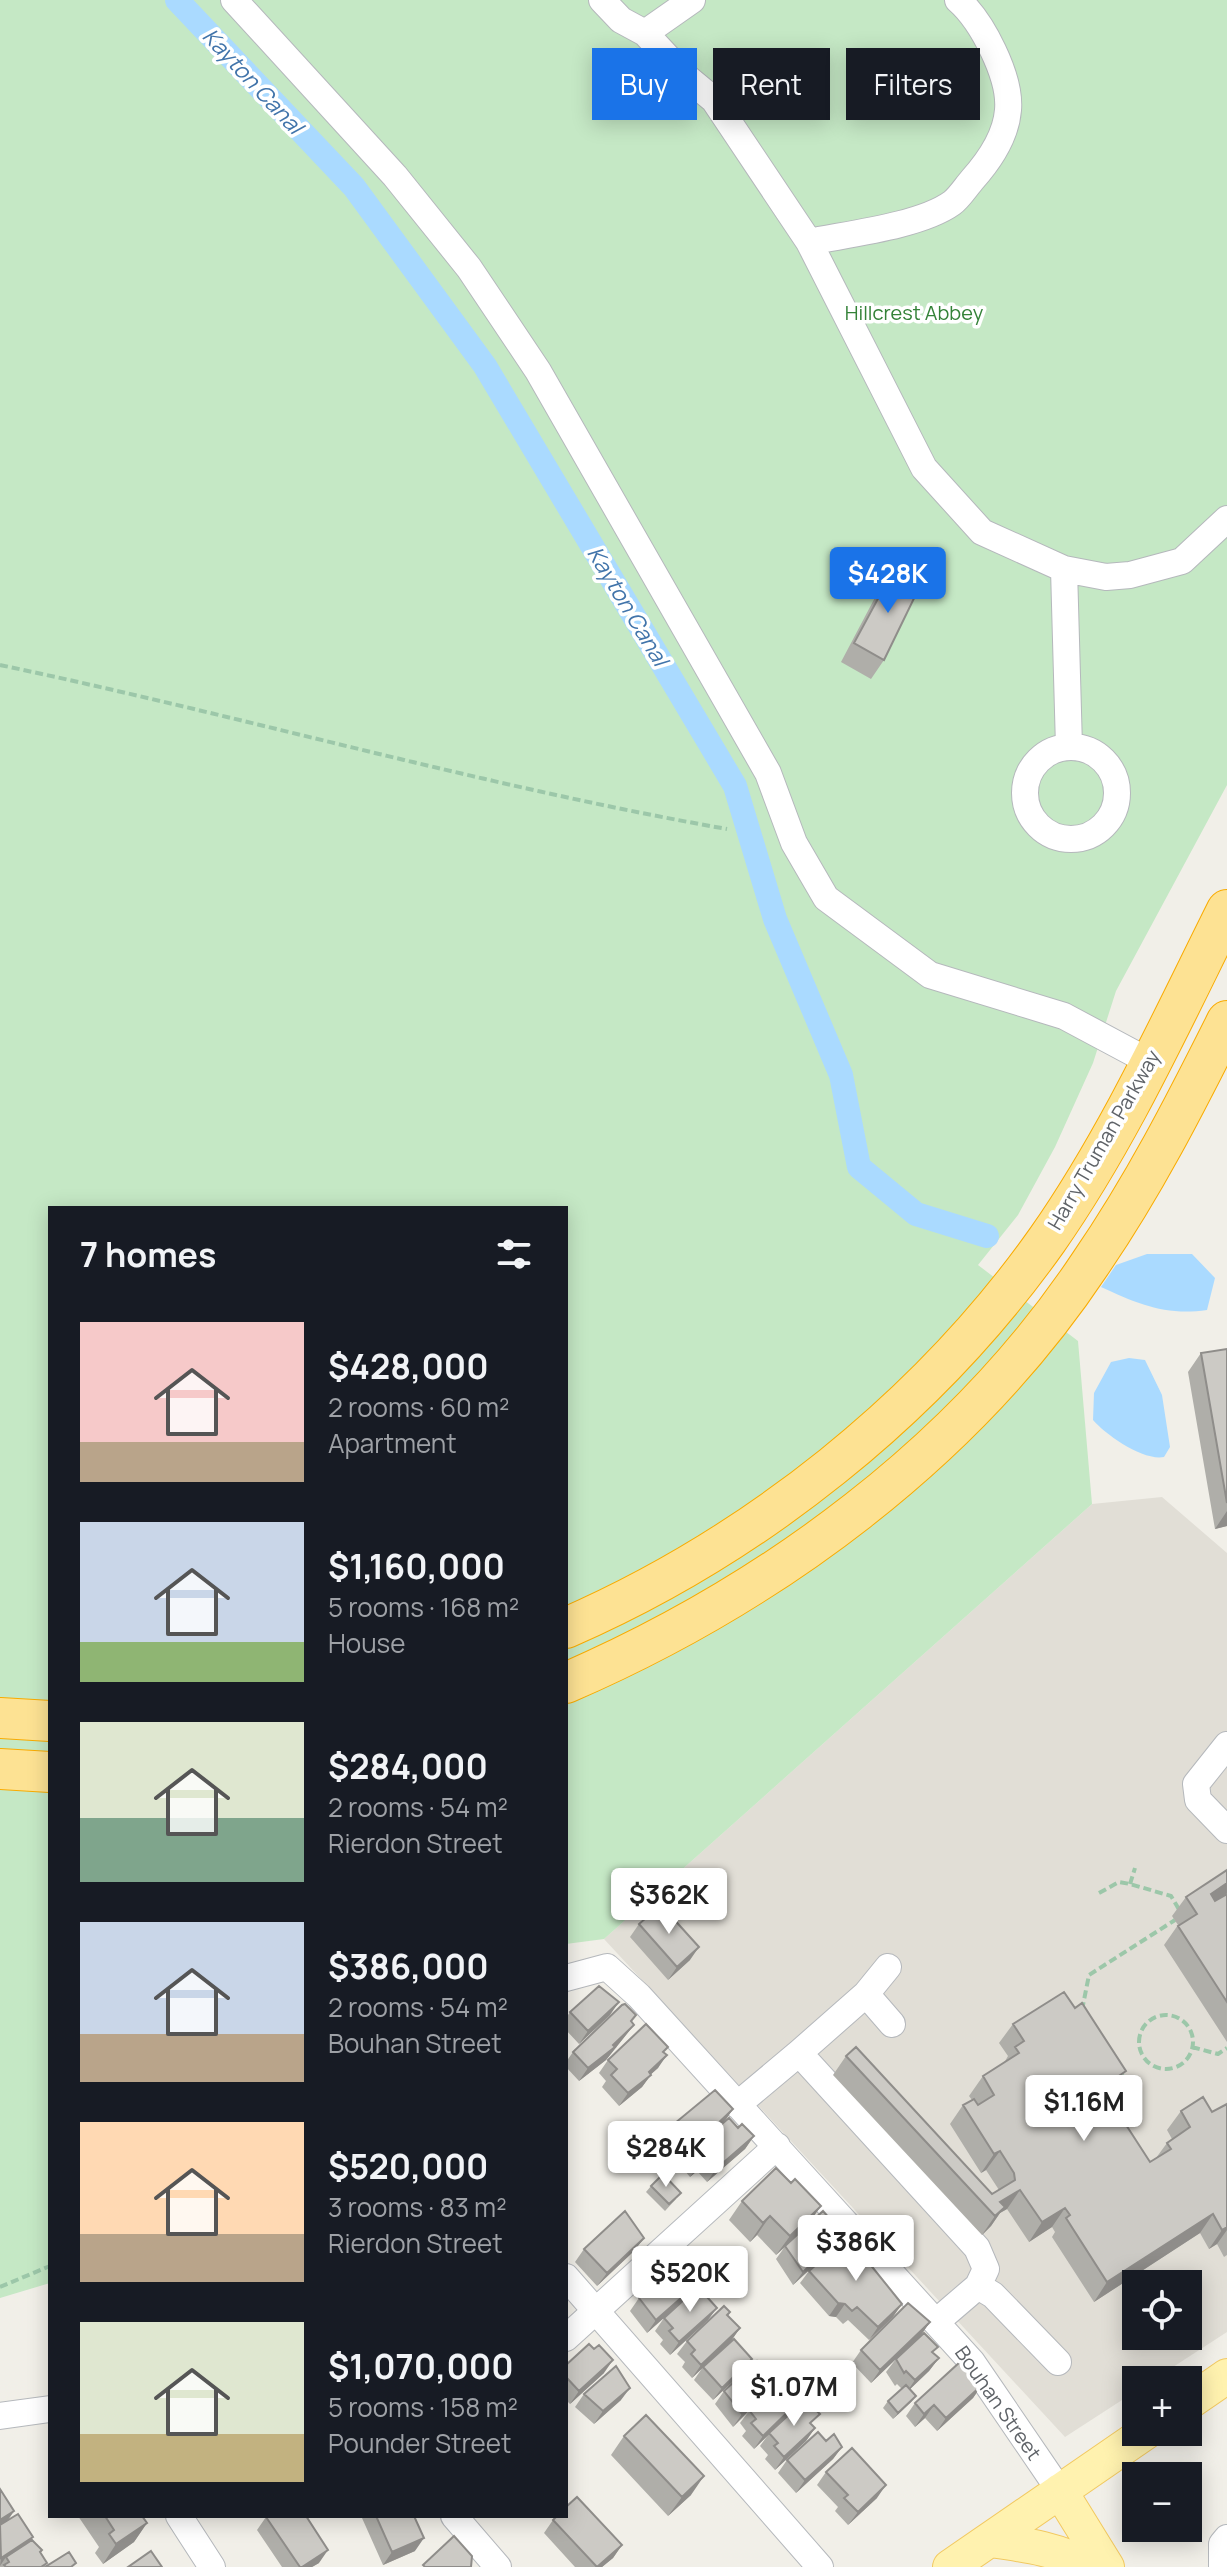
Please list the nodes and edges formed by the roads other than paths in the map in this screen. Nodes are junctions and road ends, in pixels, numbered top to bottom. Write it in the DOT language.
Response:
graph roads {
  1 [pos="234,0"];
  2 [pos="602,0"];
  3 [pos="692,0"];
  4 [pos="958,0"];
  5 [pos="645,33"];
  6 [pos="809,242"];
  7 [pos="1227,519"];
  8 [pos="1064,569"];
  9 [pos="1069,747"];
  10 [pos="1227,910"];
  11 [pos="1227,1021"];
  12 [pos="1150,1062"];
  13 [pos="568,1627"];
  14 [pos="568,1682"];
  15 [pos="0,1718"];
  16 [pos="48,1721"];
  17 [pos="1227,1745"];
  18 [pos="0,1769"];
  19 [pos="48,1772"];
  20 [pos="1227,1830"];
  21 [pos="888,1967"];
  22 [pos="568,1977"];
  23 [pos="866,1994"];
  24 [pos="892,2024"];
  25 [pos="799,2053"];
  26 [pos="737,2105"];
  27 [pos="777,2146"];
  28 [pos="568,2279"];
  29 [pos="978,2286"];
  30 [pos="595,2313"];
  31 [pos="936,2322"];
  32 [pos="568,2336"];
  33 [pos="1058,2362"];
  34 [pos="1227,2376"];
  35 [pos="1202,2393"];
  36 [pos="48,2409"];
  37 [pos="0,2416"];
  38 [pos="1126,2446"];
  39 [pos="1060,2491"];
  40 [pos="180,2518"];
  41 [pos="456,2518"];
  42 [pos="1227,2538"];
  43 [pos="990,2540"];
  44 [pos="212,2567"];
  45 [pos="498,2567"];
  46 [pos="820,2567"];
  47 [pos="950,2567"];
  48 [pos="1090,2567"];
  49 [pos="1107,2567"];
  50 [pos="1222,2567"];
  1 -- 12 [label="street"];
  2 -- 5 [label="street"];
  3 -- 5 [label="street"];
  4 -- 6 [label="street"];
  5 -- 6 [label="street"];
  6 -- 8 [label="street"];
  7 -- 8 [label="street"];
  8 -- 9 [label="street"];
  10 -- 12 [label="highway, Harry Truman Parkway"];
  11 -- 14 [label="highway"];
  12 -- 13 [label="highway, Harry Truman Parkway"];
  15 -- 16 [label="highway"];
  17 -- 20 [label="street"];
  18 -- 19 [label="highway"];
  21 -- 23 [label="street"];
  22 -- 26 [label="street, Bouhan Street"];
  23 -- 24 [label="street"];
  23 -- 25 [label="street"];
  25 -- 26 [label="street"];
  25 -- 29 [label="street"];
  26 -- 27 [label="street, Bouhan Street"];
  27 -- 30 [label="street"];
  27 -- 31 [label="street, Bouhan Street"];
  28 -- 30 [label="street"];
  29 -- 31 [label="street"];
  29 -- 33 [label="street"];
  30 -- 32 [label="street"];
  30 -- 46 [label="street"];
  31 -- 39 [label="street, Bouhan Street"];
  34 -- 35 [label="main road"];
  36 -- 37 [label="street"];
  38 -- 39 [label="main road"];
  39 -- 43 [label="main road"];
  39 -- 49 [label="main road, Bouhan Street"];
  40 -- 44 [label="street"];
  41 -- 45 [label="street"];
  42 -- 50 [label="street"];
  43 -- 47 [label="main road"];
  43 -- 48 [label="main road"];
}
